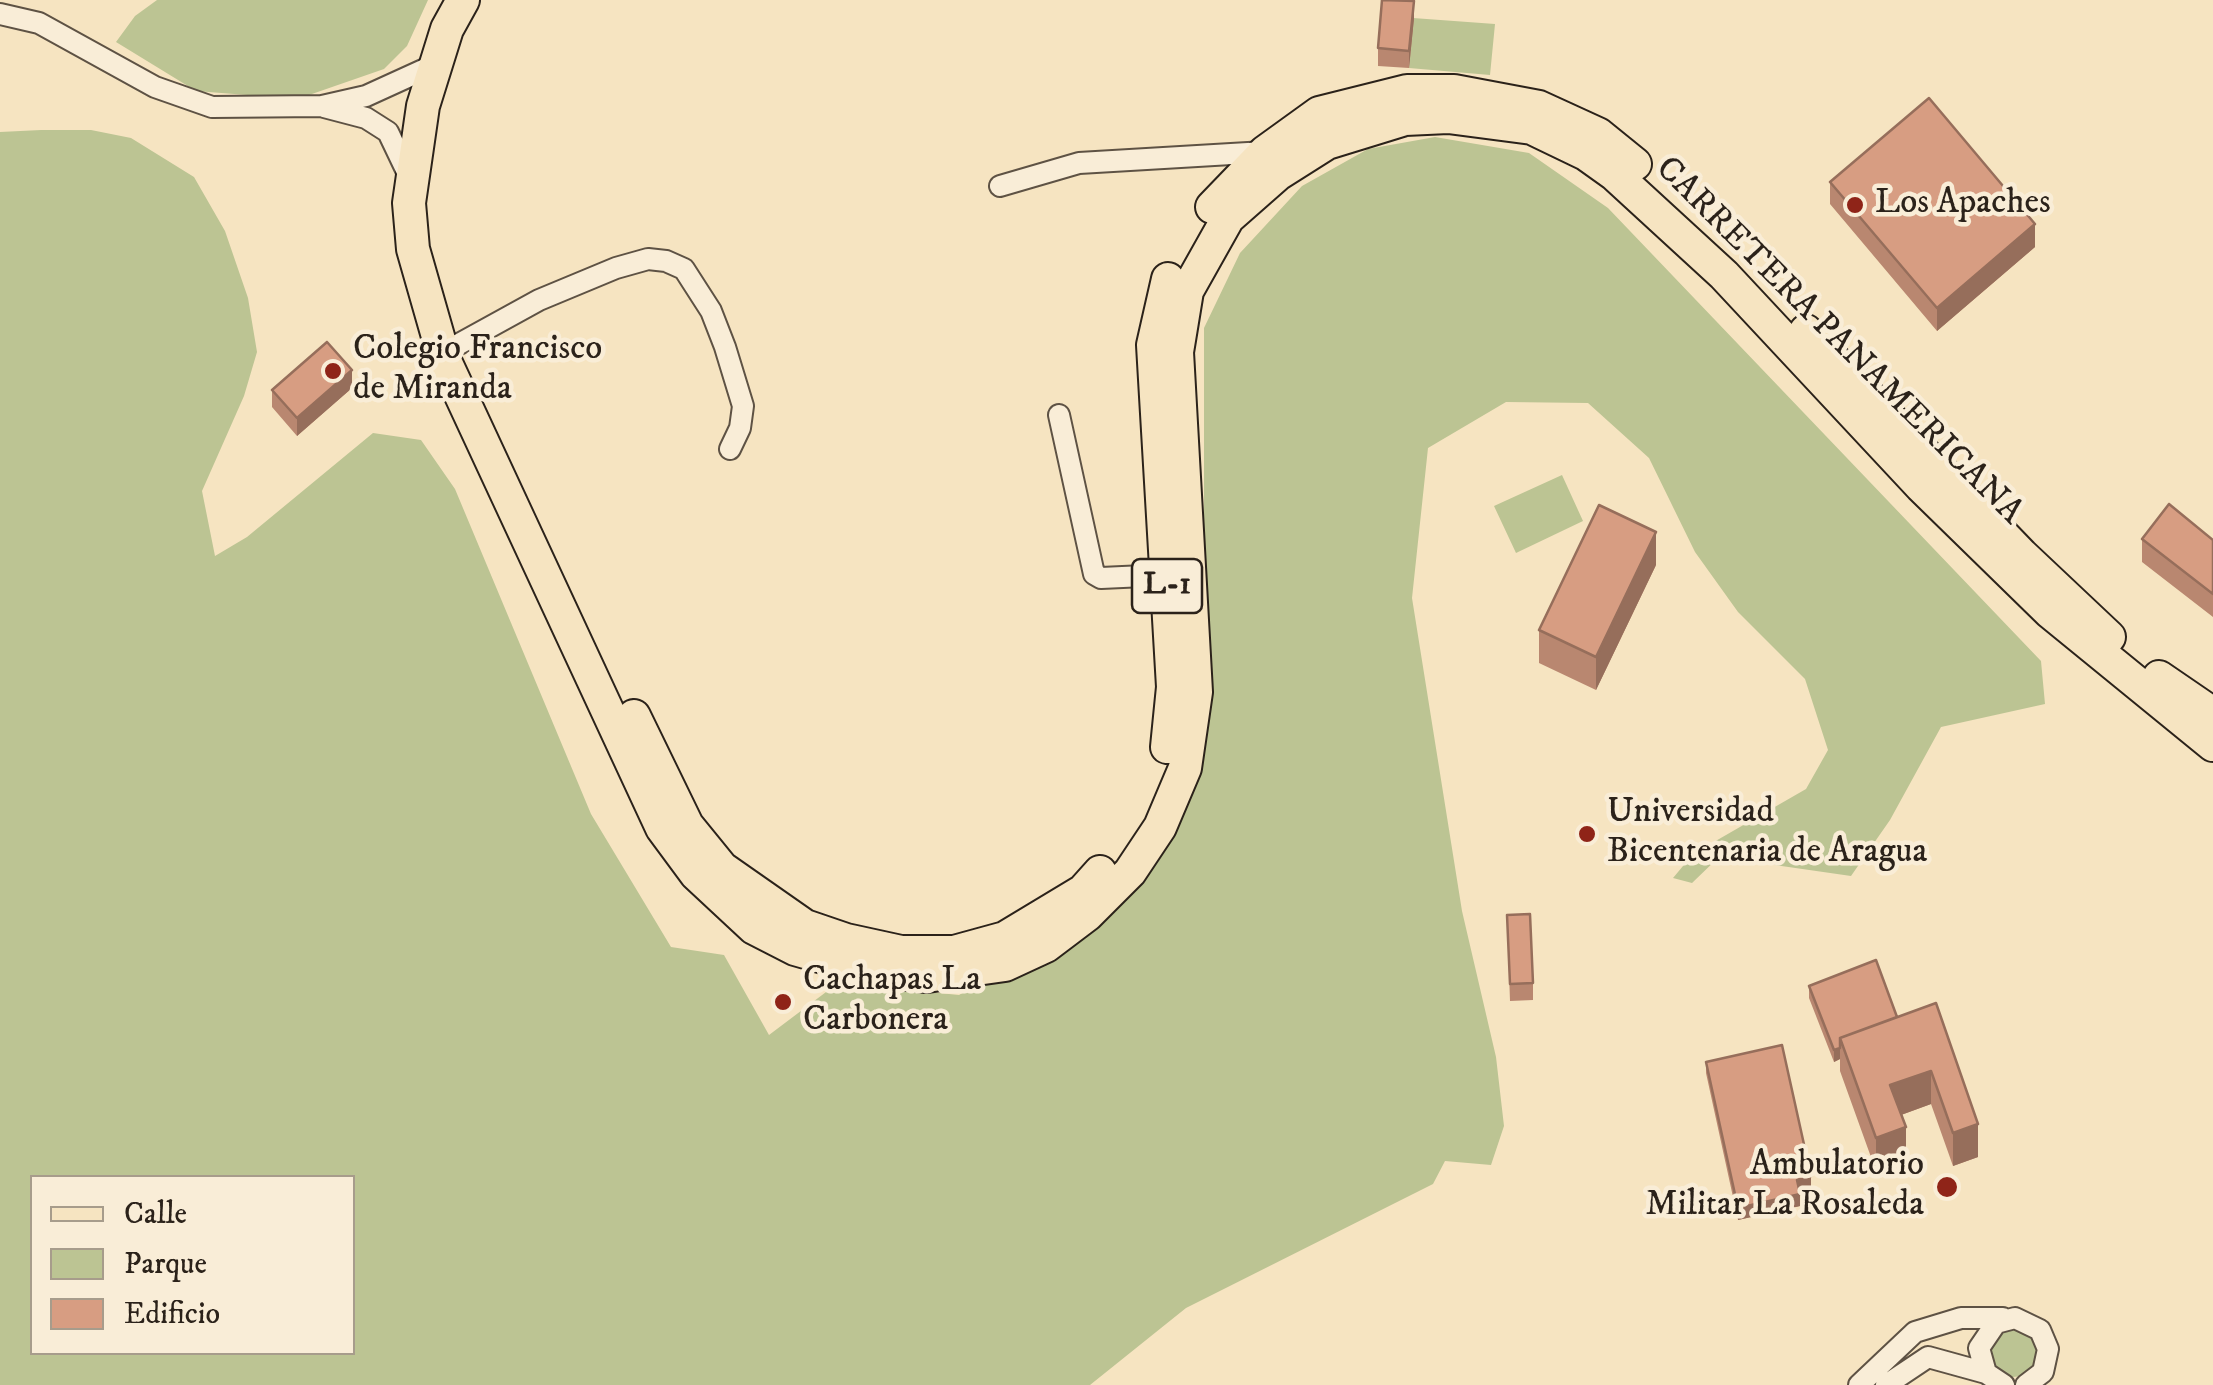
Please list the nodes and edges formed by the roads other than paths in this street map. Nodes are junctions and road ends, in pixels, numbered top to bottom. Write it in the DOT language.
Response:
graph roads {
  1 [pos="464,0"];
  2 [pos="487,0"];
  3 [pos="0,14"];
  4 [pos="434,65"];
  5 [pos="322,106"];
  6 [pos="1265,152"];
  7 [pos="411,181"];
  8 [pos="1000,186"];
  9 [pos="460,344"];
  10 [pos="1059,414"];
  11 [pos="730,449"];
  12 [pos="1166,575"];
  13 [pos="2213,714"];
  14 [pos="2213,745"];
  15 [pos="2015,1318"];
  16 [pos="2048,1349"];
  17 [pos="1986,1373"];
  18 [pos="1859,1385"];
  19 [pos="1886,1385"];
  20 [pos="2004,1385"];
  21 [pos="2026,1385"];
  22 [pos="2054,1385"];
  1 -- 4 [label="main road, CARRETERA PANAMERICANA / L-1"];
  2 -- 9 [label="main road, CARRETERA PANAMERICANA / L-1"];
  3 -- 5 [label="street"];
  4 -- 5 [label="street"];
  4 -- 7 [label="main road, CARRETERA PANAMERICANA / L-1"];
  5 -- 7 [label="street"];
  6 -- 8 [label="street"];
  6 -- 12 [label="main road, CARRETERA PANAMERICANA / L-1"];
  6 -- 13 [label="main road, CARRETERA PANAMERICANA / L-1"];
  7 -- 14 [label="main road, CARRETERA PANAMERICANA / L-1"];
  9 -- 11 [label="street"];
  9 -- 12 [label="main road, CARRETERA PANAMERICANA / L-1"];
  10 -- 12 [label="street"];
  15 -- 16 [label="street"];
  15 -- 17 [label="street"];
  15 -- 18 [label="street"];
  16 -- 21 [label="street"];
  16 -- 22 [label="street"];
  17 -- 19 [label="street"];
  17 -- 20 [label="street"];
}
